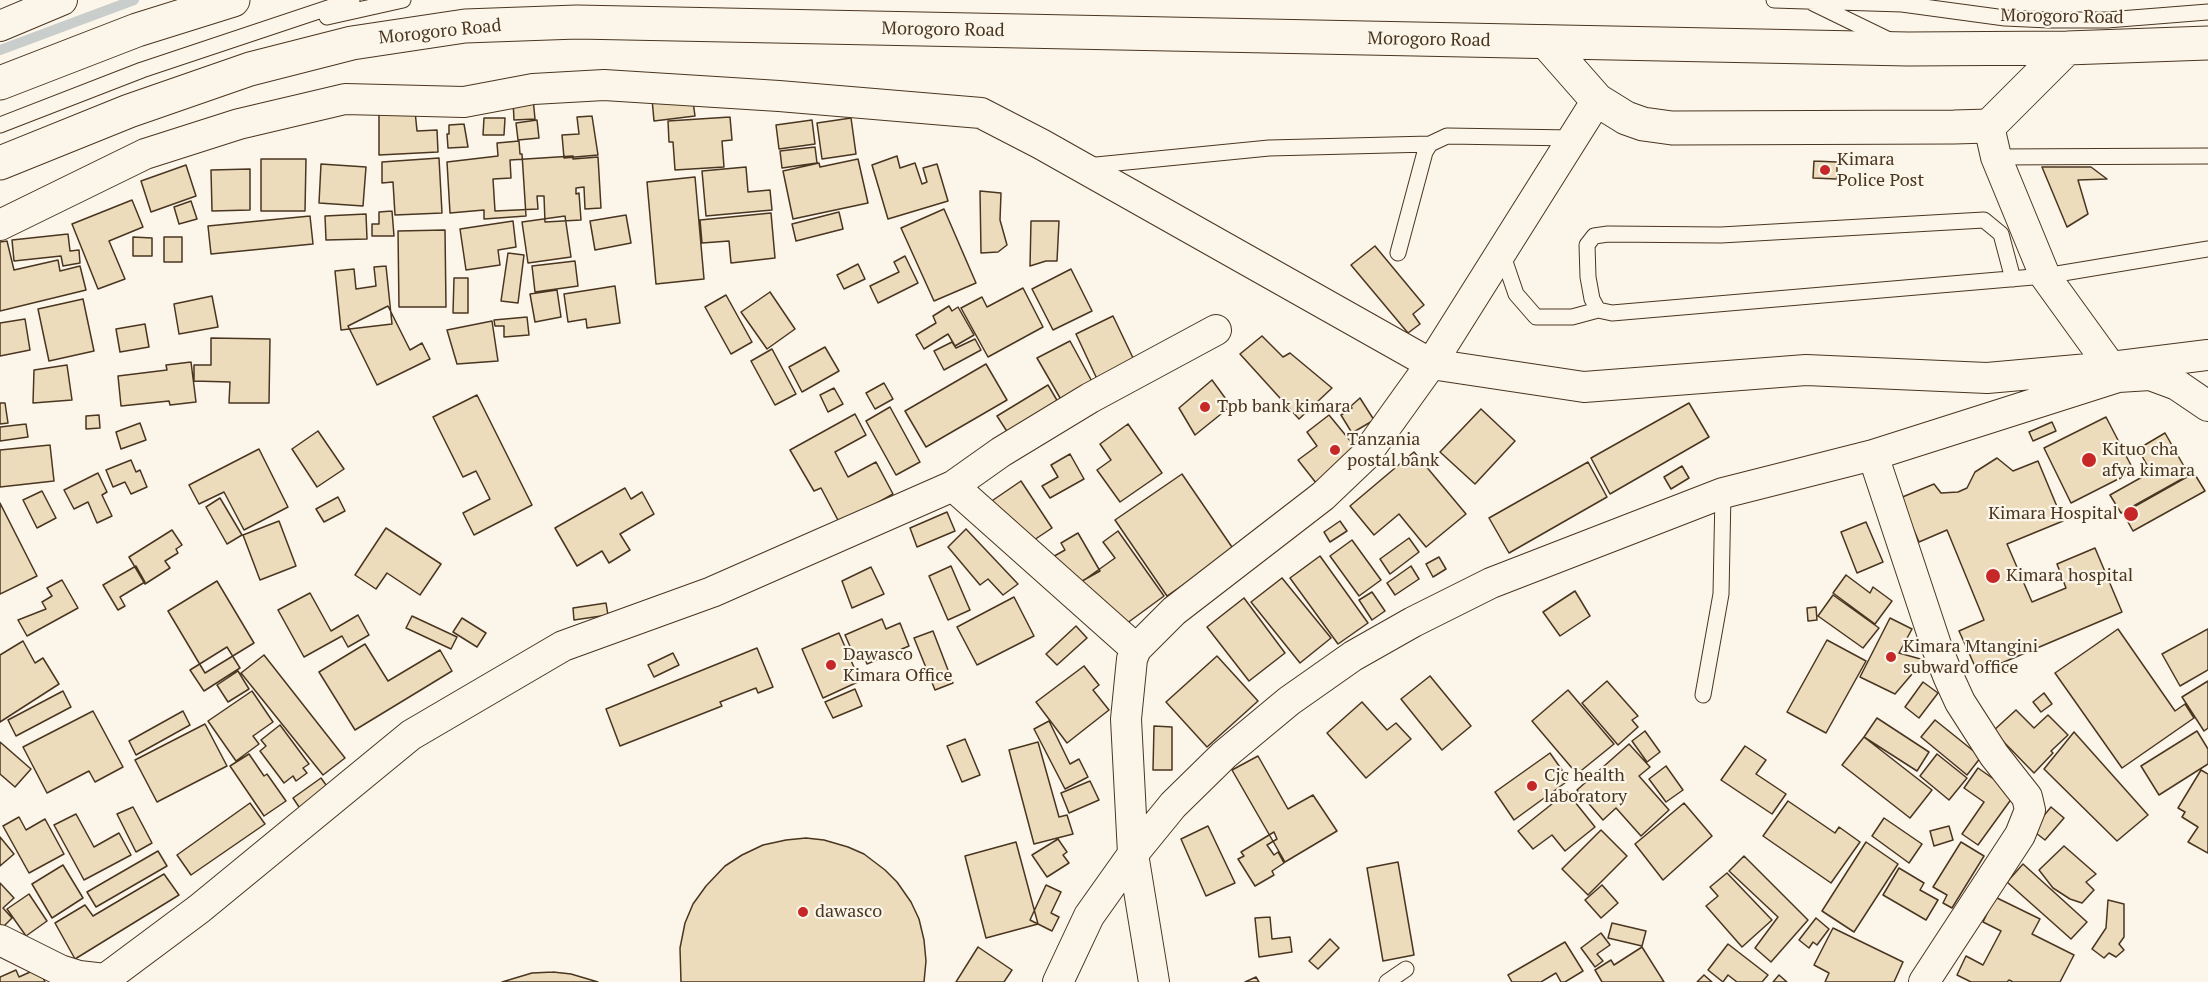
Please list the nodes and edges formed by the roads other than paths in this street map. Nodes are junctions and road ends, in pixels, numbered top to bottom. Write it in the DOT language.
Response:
graph roads {
  1 [pos="62,0"];
  2 [pos="233,0"];
  3 [pos="351,0"];
  4 [pos="403,0"];
  5 [pos="1774,0"];
  6 [pos="1808,1"];
  7 [pos="2208,12"];
  8 [pos="0,26"];
  9 [pos="245,36"];
  10 [pos="1546,42"];
  11 [pos="2208,43"];
  12 [pos="2067,48"];
  13 [pos="1908,49"];
  14 [pos="0,83"];
  15 [pos="1597,100"];
  16 [pos="0,125"];
  17 [pos="1989,126"];
  18 [pos="1573,138"];
  19 [pos="1430,144"];
  20 [pos="2208,156"];
  21 [pos="1996,157"];
  22 [pos="0,163"];
  23 [pos="1081,166"];
  24 [pos="0,225"];
  25 [pos="2208,249"];
  26 [pos="1398,253"];
  27 [pos="1502,253"];
  28 [pos="2045,276"];
  29 [pos="2013,279"];
  30 [pos="1598,310"];
  31 [pos="1216,330"];
  32 [pos="2208,355"];
  33 [pos="1431,364"];
  34 [pos="2115,372"];
  35 [pos="2208,406"];
  36 [pos="1873,455"];
  37 [pos="953,486"];
  38 [pos="1723,493"];
  39 [pos="1136,649"];
  40 [pos="1703,695"];
  41 [pos="1133,854"];
  42 [pos="0,940"];
  43 [pos="1406,969"];
  44 [pos="103,981"];
  45 [pos="1058,982"];
  46 [pos="1154,982"];
  47 [pos="1387,982"];
  48 [pos="1924,982"];
  1 -- 8 [label="street"];
  2 -- 14 [label="main road"];
  3 -- 9 [label="lane, Morogoro Road"];
  4 -- 9 [label="lane, Morogoro Road"];
  5 -- 6 [label="lane, Morogoro Road"];
  6 -- 7 [label="lane, Morogoro Road"];
  6 -- 13 [label="lane, Morogoro Road"];
  9 -- 16 [label="lane, Morogoro Road"];
  10 -- 13 [label="main road, Morogoro Road"];
  10 -- 15 [label="main road"];
  10 -- 22 [label="main road, Morogoro Road"];
  11 -- 12 [label="main road, Morogoro Road"];
  12 -- 13 [label="main road, Morogoro Road"];
  12 -- 17 [label="main road"];
  15 -- 17 [label="main road"];
  15 -- 18 [label="street"];
  17 -- 21 [label="street"];
  18 -- 19 [label="lane"];
  18 -- 27 [label="street"];
  19 -- 23 [label="lane"];
  19 -- 26 [label="lane"];
  20 -- 21 [label="lane"];
  21 -- 28 [label="street"];
  23 -- 24 [label="street"];
  23 -- 33 [label="street"];
  25 -- 28 [label="lane"];
  27 -- 30 [label="lane"];
  27 -- 33 [label="street"];
  28 -- 29 [label="lane"];
  28 -- 34 [label="street"];
  29 -- 30 [label="lane"];
  29 -- 30 [label="lane"];
  31 -- 37 [label="street"];
  32 -- 34 [label="street"];
  33 -- 34 [label="street"];
  33 -- 39 [label="street"];
  34 -- 35 [label="street"];
  34 -- 36 [label="street"];
  36 -- 38 [label="street"];
  36 -- 48 [label="street"];
  37 -- 39 [label="street"];
  37 -- 44 [label="street"];
  38 -- 40 [label="lane"];
  38 -- 41 [label="street"];
  39 -- 41 [label="street"];
  41 -- 45 [label="street"];
  41 -- 46 [label="street"];
  42 -- 44 [label="street"];
  43 -- 47 [label="lane"];
}
